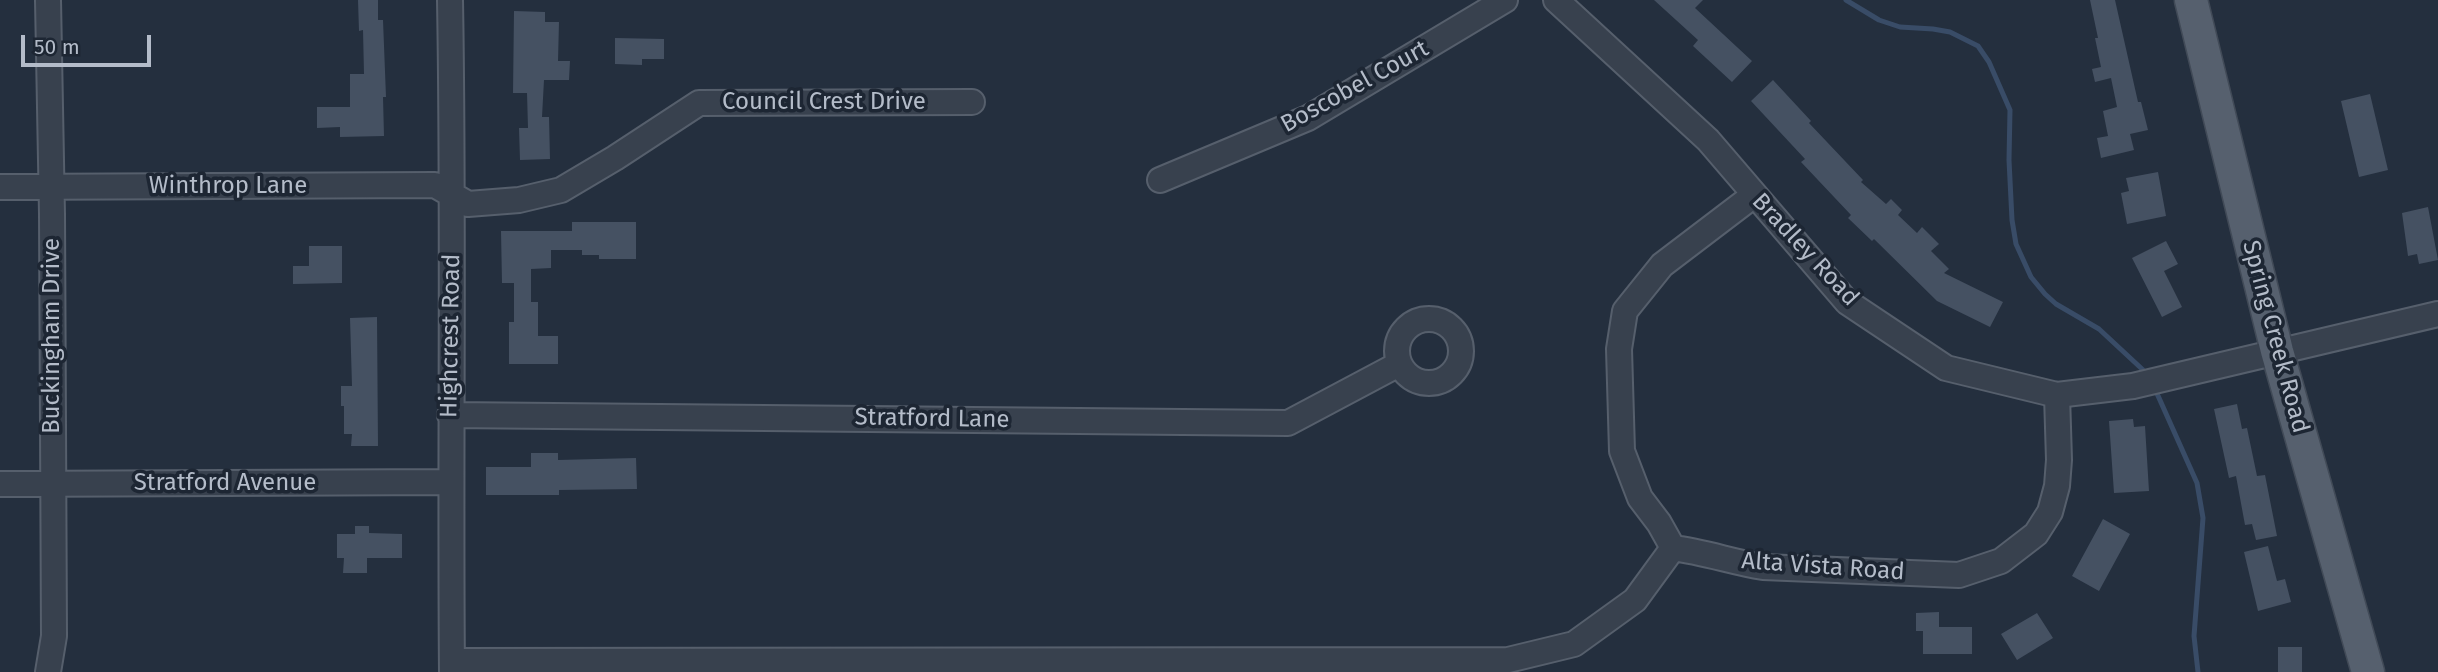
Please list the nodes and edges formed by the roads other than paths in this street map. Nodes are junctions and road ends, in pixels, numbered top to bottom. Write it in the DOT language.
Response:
graph roads {
  1 [pos="48,0"];
  2 [pos="450,0"];
  3 [pos="1506,0"];
  4 [pos="1556,0"];
  5 [pos="2191,0"];
  6 [pos="972,102"];
  7 [pos="1160,180"];
  8 [pos="0,187"];
  9 [pos="52,187"];
  10 [pos="453,195"];
  11 [pos="1754,195"];
  12 [pos="2438,314"];
  13 [pos="2277,351"];
  14 [pos="1399,364"];
  15 [pos="2057,395"];
  16 [pos="450,415"];
  17 [pos="450,482"];
  18 [pos="0,484"];
  19 [pos="53,484"];
  20 [pos="1673,548"];
  21 [pos="452,667"];
  22 [pos="48,672"];
  23 [pos="2368,672"];
  1 -- 9 [label="street, Buckingham Drive"];
  2 -- 10 [label="street, Highcrest Road"];
  3 -- 7 [label="street, Boscobel Court"];
  4 -- 11 [label="street, Bradley Road"];
  5 -- 13 [label="main road, Spring Creek Road"];
  6 -- 10 [label="street, Council Crest Drive"];
  8 -- 9 [label="street, Winthrop Lane"];
  9 -- 10 [label="street, Winthrop Lane"];
  9 -- 19 [label="street, Buckingham Drive"];
  10 -- 16 [label="street, Highcrest Road"];
  11 -- 15 [label="street, Bradley Road"];
  11 -- 20 [label="street"];
  12 -- 13 [label="street, Bradley Road"];
  13 -- 15 [label="street, Bradley Road"];
  13 -- 23 [label="main road, Spring Creek Road"];
  14 -- 16 [label="street, Stratford Lane"];
  15 -- 20 [label="street, Alta Vista Road"];
  16 -- 17 [label="street, Highcrest Road"];
  17 -- 19 [label="street, Stratford Avenue"];
  17 -- 21 [label="street, Highcrest Road"];
  18 -- 19 [label="street, Stratford Avenue"];
  19 -- 22 [label="street, Buckingham Drive"];
  20 -- 21 [label="street"];
}
